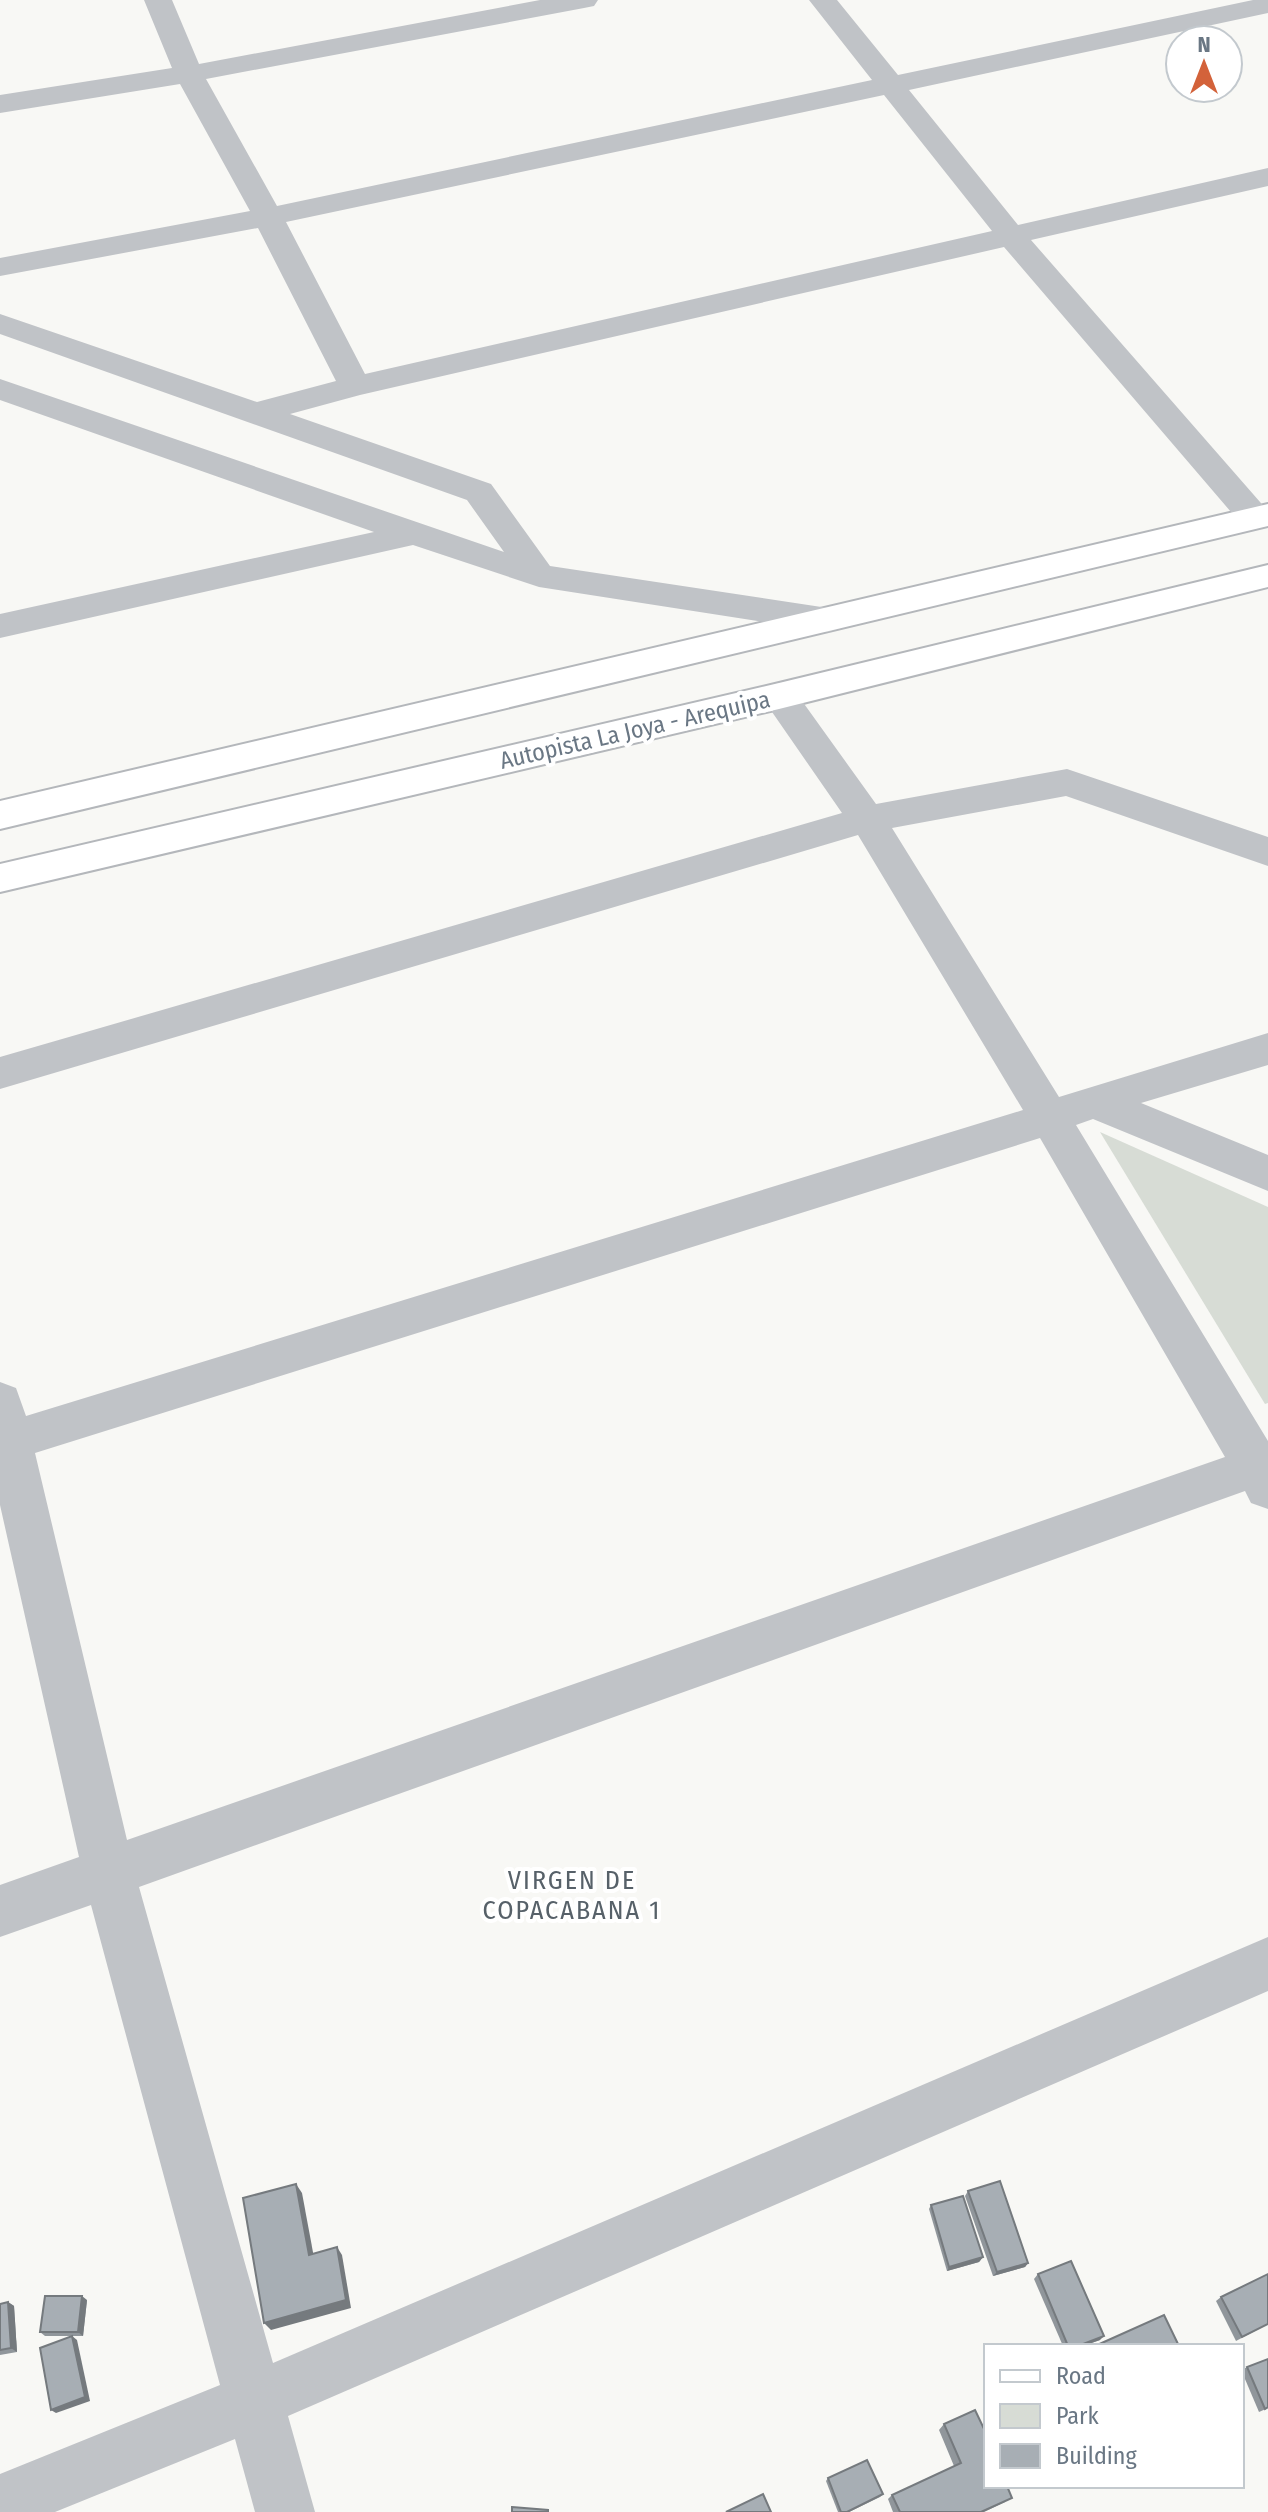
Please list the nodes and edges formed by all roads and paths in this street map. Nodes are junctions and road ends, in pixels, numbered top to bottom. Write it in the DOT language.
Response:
graph roads {
  1 [pos="158,0"];
  2 [pos="584,0"];
  3 [pos="823,0"];
  4 [pos="1268,5"];
  5 [pos="189,74"];
  6 [pos="893,86"];
  7 [pos="0,104"];
  8 [pos="1268,177"];
  9 [pos="268,217"];
  10 [pos="1012,237"];
  11 [pos="0,267"];
  12 [pos="0,323"];
  13 [pos="355,386"];
  14 [pos="0,389"];
  15 [pos="57,410"];
  16 [pos="255,413"];
  17 [pos="0,422"];
  18 [pos="1262,516"];
  19 [pos="414,534"];
  20 [pos="539,576"];
  21 [pos="1268,576"];
  22 [pos="828,620"];
  23 [pos="0,626"];
  24 [pos="779,696"];
  25 [pos="0,815"];
  26 [pos="867,819"];
  27 [pos="1268,852"];
  28 [pos="0,878"];
  29 [pos="1268,1049"];
  30 [pos="0,1073"];
  31 [pos="1093,1101"];
  32 [pos="1050,1118"];
  33 [pos="1268,1174"];
  34 [pos="3,1429"];
  35 [pos="1264,1472"];
  36 [pos="108,1871"];
  37 [pos="0,1911"];
  38 [pos="1268,1964"];
  39 [pos="252,2402"];
  40 [pos="0,2504"];
  41 [pos="285,2512"];
  1 -- 5 [label="street"];
  2 -- 5 [label="street"];
  3 -- 6 [label="street"];
  4 -- 6 [label="street"];
  5 -- 7 [label="street"];
  5 -- 9 [label="street"];
  6 -- 9 [label="street"];
  6 -- 10 [label="street"];
  8 -- 10 [label="street"];
  9 -- 11 [label="street"];
  9 -- 13 [label="street"];
  10 -- 13 [label="street"];
  10 -- 18 [label="street"];
  12 -- 16 [label="street"];
  13 -- 16 [label="street"];
  14 -- 15 [label="street"];
  15 -- 17 [label="street"];
  15 -- 19 [label="street"];
  16 -- 20 [label="street"];
  18 -- 22 [label="main road"];
  19 -- 20 [label="street"];
  19 -- 23 [label="street"];
  20 -- 22 [label="street"];
  21 -- 24 [label="main road, Autopista La Joya - Arequipa"];
  22 -- 25 [label="main road"];
  24 -- 26 [label="street"];
  24 -- 28 [label="main road, Autopista La Joya - Arequipa"];
  26 -- 27 [label="street"];
  26 -- 30 [label="street"];
  26 -- 32 [label="street"];
  29 -- 31 [label="street"];
  31 -- 32 [label="street"];
  31 -- 33 [label="street"];
  32 -- 34 [label="street"];
  32 -- 35 [label="street"];
  34 -- 36 [label="street"];
  35 -- 36 [label="street"];
  36 -- 37 [label="street"];
  36 -- 39 [label="street"];
  38 -- 39 [label="street"];
  39 -- 40 [label="street"];
  39 -- 41 [label="street"];
}
